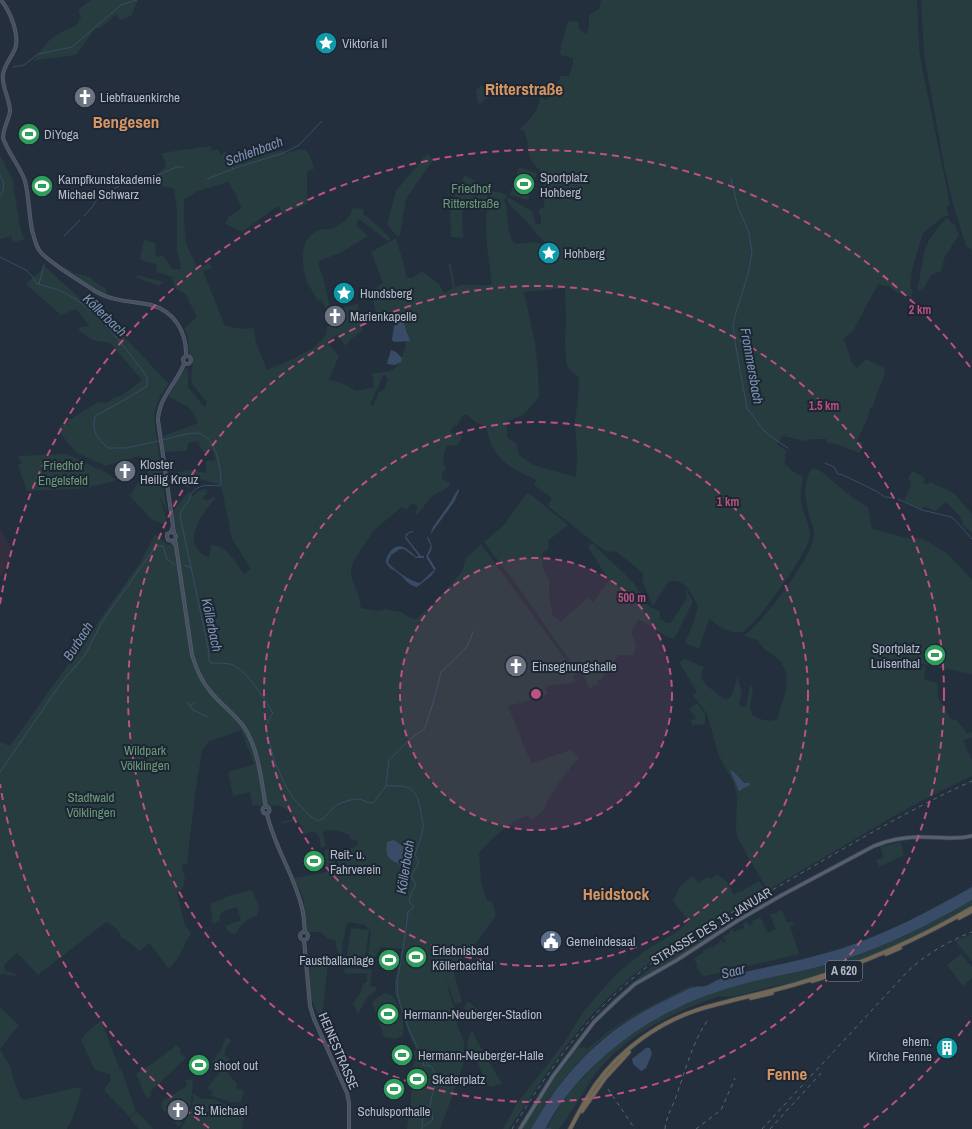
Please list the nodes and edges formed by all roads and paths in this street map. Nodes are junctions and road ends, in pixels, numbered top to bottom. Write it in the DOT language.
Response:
graph roads {
  1 [pos="1,0"];
  2 [pos="186,356"];
  3 [pos="184,364"];
  4 [pos="172,532"];
  5 [pos="174,540"];
  6 [pos="266,807"];
  7 [pos="267,814"];
  8 [pos="972,836"];
  9 [pos="972,909"];
  10 [pos="304,932"];
  11 [pos="305,940"];
  12 [pos="349,1129"];
  13 [pos="520,1129"];
  14 [pos="572,1129"];
  1 -- 2 [label="main road"];
  2 -- 3 [label="main road"];
  2 -- 3 [label="main road"];
  3 -- 4 [label="main road"];
  4 -- 5 [label="main road"];
  4 -- 5 [label="main road"];
  5 -- 6 [label="main road"];
  6 -- 7 [label="main road"];
  6 -- 7 [label="main road"];
  7 -- 10 [label="main road"];
  8 -- 13 [label="main road, STRASSE DES 13. JANUAR"];
  9 -- 14 [label="highway, A 620"];
  10 -- 11 [label="main road"];
  10 -- 11 [label="main road"];
  11 -- 12 [label="main road, HEINESTRASSE"];
}
